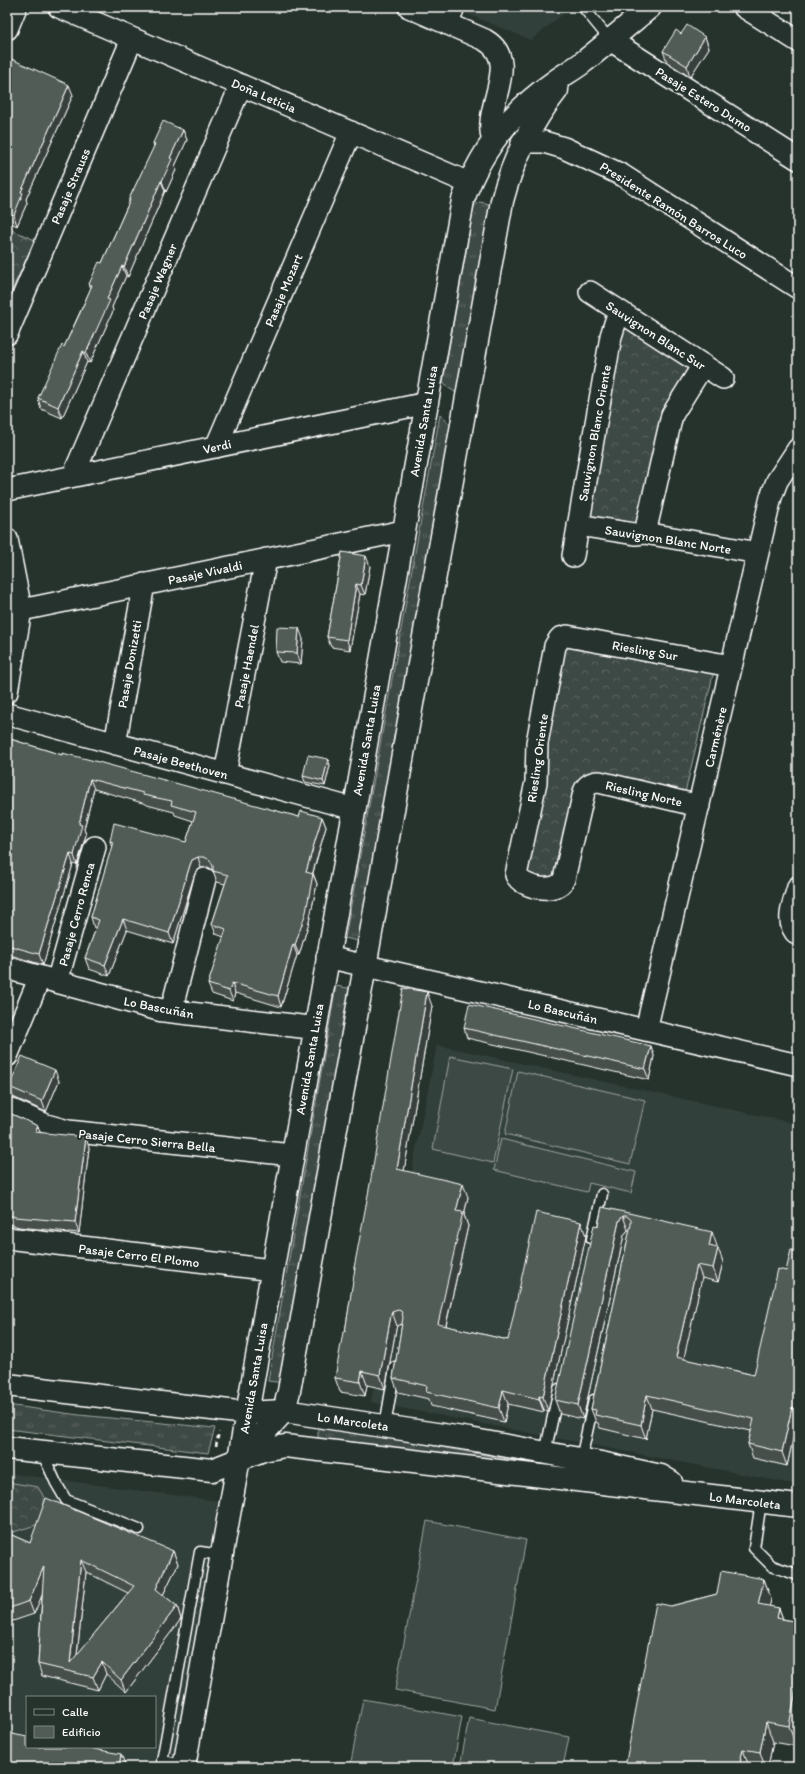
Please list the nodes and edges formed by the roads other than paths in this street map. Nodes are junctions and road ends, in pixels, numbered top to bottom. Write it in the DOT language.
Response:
graph roads {
  1 [pos="16,7"];
  2 [pos="59,7"];
  3 [pos="409,7"];
  4 [pos="583,7"];
  5 [pos="650,7"];
  6 [pos="744,7"];
  7 [pos="451,15"];
  8 [pos="7,29"];
  9 [pos="132,39"];
  10 [pos="610,40"];
  11 [pos="798,41"];
  12 [pos="580,64"];
  13 [pos="241,85"];
  14 [pos="350,132"];
  15 [pos="493,140"];
  16 [pos="522,142"];
  17 [pos="798,159"];
  18 [pos="469,183"];
  19 [pos="798,288"];
  20 [pos="590,292"];
  21 [pos="619,311"];
  22 [pos="7,334"];
  23 [pos="703,365"];
  24 [pos="723,378"];
  25 [pos="427,403"];
  26 [pos="216,447"];
  27 [pos="798,449"];
  28 [pos="74,476"];
  29 [pos="7,490"];
  30 [pos="578,525"];
  31 [pos="403,531"];
  32 [pos="645,533"];
  33 [pos="7,539"];
  34 [pos="758,553"];
  35 [pos="573,556"];
  36 [pos="266,559"];
  37 [pos="144,584"];
  38 [pos="14,611"];
  39 [pos="560,638"];
  40 [pos="731,666"];
  41 [pos="7,692"];
  42 [pos="7,714"];
  43 [pos="115,744"];
  44 [pos="225,774"];
  45 [pos="699,806"];
  46 [pos="354,809"];
  47 [pos="95,847"];
  48 [pos="205,879"];
  49 [pos="559,886"];
  50 [pos="798,887"];
  51 [pos="796,933"];
  52 [pos="327,957"];
  53 [pos="364,965"];
  54 [pos="7,968"];
  55 [pos="49,980"];
  56 [pos="171,1011"];
  57 [pos="314,1028"];
  58 [pos="646,1030"];
  59 [pos="7,1056"];
  60 [pos="798,1065"];
  61 [pos="7,1108"];
  62 [pos="292,1155"];
  63 [pos="602,1194"];
  64 [pos="7,1238"];
  65 [pos="590,1247"];
  66 [pos="272,1270"];
  67 [pos="397,1360"];
  68 [pos="562,1376"];
  69 [pos="7,1385"];
  70 [pos="597,1390"];
  71 [pos="284,1411"];
  72 [pos="246,1413"];
  73 [pos="385,1426"];
  74 [pos="7,1448"];
  75 [pos="42,1452"];
  76 [pos="545,1453"];
  77 [pos="582,1459"];
  78 [pos="238,1461"];
  79 [pos="691,1493"];
  80 [pos="761,1502"];
  81 [pos="798,1506"];
  82 [pos="139,1529"];
  83 [pos="798,1575"];
  84 [pos="184,1766"];
  1 -- 8 [label="street"];
  2 -- 9 [label="street, Doña Leticia"];
  3 -- 7 [label="street"];
  4 -- 10 [label="lane"];
  5 -- 10 [label="main road, Avenida Santa Luisa"];
  6 -- 11 [label="street"];
  7 -- 15 [label="street"];
  9 -- 13 [label="street, Doña Leticia"];
  9 -- 22 [label="street, Pasaje Strauss"];
  10 -- 12 [label="main road, Avenida Santa Luisa"];
  10 -- 17 [label="street, Pasaje Estero Dumo"];
  12 -- 15 [label="main road, Avenida Santa Luisa"];
  12 -- 16 [label="main road, Avenida Santa Luisa"];
  13 -- 14 [label="street, Doña Leticia"];
  13 -- 28 [label="street, Pasaje Wagner"];
  14 -- 18 [label="street, Doña Leticia"];
  14 -- 26 [label="street, Pasaje Mozart"];
  15 -- 18 [label="main road, Avenida Santa Luisa"];
  16 -- 19 [label="street, Presidente Ramón Barros Luco"];
  16 -- 53 [label="main road, Avenida Santa Luisa"];
  18 -- 25 [label="main road, Avenida Santa Luisa"];
  20 -- 21 [label="street, Sauvignon Blanc Sur"];
  21 -- 23 [label="street, Sauvignon Blanc Sur"];
  21 -- 30 [label="street, Sauvignon Blanc Oriente"];
  23 -- 24 [label="street, Sauvignon Blanc Sur"];
  23 -- 32 [label="street"];
  25 -- 26 [label="street, Verdi"];
  25 -- 31 [label="main road, Avenida Santa Luisa"];
  26 -- 28 [label="street, Verdi"];
  27 -- 34 [label="street, Carménère"];
  28 -- 29 [label="street, Verdi"];
  30 -- 32 [label="street, Sauvignon Blanc Norte"];
  30 -- 35 [label="street, Sauvignon Blanc Oriente"];
  31 -- 36 [label="street, Pasaje Vivaldi"];
  31 -- 46 [label="main road, Avenida Santa Luisa"];
  32 -- 34 [label="street, Sauvignon Blanc Norte"];
  33 -- 38 [label="street"];
  34 -- 40 [label="street, Carménère"];
  36 -- 37 [label="street, Pasaje Vivaldi"];
  36 -- 44 [label="street, Pasaje Haendel"];
  37 -- 38 [label="street, Pasaje Vivaldi"];
  37 -- 43 [label="street, Pasaje Donizetti"];
  38 -- 41 [label="street"];
  39 -- 40 [label="street, Riesling Sur"];
  39 -- 49 [label="street, Riesling Oriente"];
  40 -- 45 [label="street, Carménère"];
  42 -- 43 [label="street, Pasaje Beethoven"];
  43 -- 44 [label="street, Pasaje Beethoven"];
  44 -- 46 [label="street, Pasaje Beethoven"];
  45 -- 49 [label="street, Riesling Norte"];
  45 -- 58 [label="street, Carménère"];
  46 -- 52 [label="main road, Avenida Santa Luisa"];
  47 -- 55 [label="street, Pasaje Cerro Renca"];
  48 -- 56 [label="street"];
  50 -- 51 [label="street"];
  52 -- 53 [label="street, Lo Bascuñán"];
  52 -- 57 [label="main road, Avenida Santa Luisa"];
  53 -- 58 [label="street, Lo Bascuñán"];
  53 -- 71 [label="main road, Avenida Santa Luisa"];
  54 -- 55 [label="main road, Lo Bascuñán"];
  55 -- 56 [label="main road, Lo Bascuñán"];
  55 -- 59 [label="street, Pasaje Cerro Renca"];
  56 -- 57 [label="main road, Lo Bascuñán"];
  57 -- 62 [label="main road, Avenida Santa Luisa"];
  58 -- 60 [label="street, Lo Bascuñán"];
  61 -- 62 [label="street, Pasaje Cerro Sierra Bella"];
  62 -- 66 [label="main road, Avenida Santa Luisa"];
  63 -- 65 [label="lane"];
  64 -- 66 [label="street, Pasaje Cerro El Plomo"];
  66 -- 72 [label="main road, Avenida Santa Luisa"];
  67 -- 73 [label="lane"];
  68 -- 76 [label="lane"];
  69 -- 72 [label="main road, Lo Marcoleta"];
  70 -- 77 [label="lane"];
  71 -- 72 [label="main road, Lo Marcoleta"];
  71 -- 73 [label="main road, Lo Marcoleta"];
  71 -- 78 [label="main road, Avenida Santa Luisa"];
  72 -- 78 [label="main road, Avenida Santa Luisa"];
  73 -- 76 [label="main road, Lo Marcoleta"];
  74 -- 75 [label="main road, Lo Marcoleta"];
  75 -- 78 [label="main road, Lo Marcoleta"];
  75 -- 82 [label="lane"];
  76 -- 77 [label="main road, Lo Marcoleta"];
  77 -- 79 [label="main road, Lo Marcoleta"];
  78 -- 79 [label="main road, Lo Marcoleta"];
  78 -- 84 [label="main road, Avenida Santa Luisa"];
  79 -- 80 [label="main road, Lo Marcoleta"];
  80 -- 81 [label="main road, Lo Marcoleta"];
  80 -- 83 [label="lane"];
}
